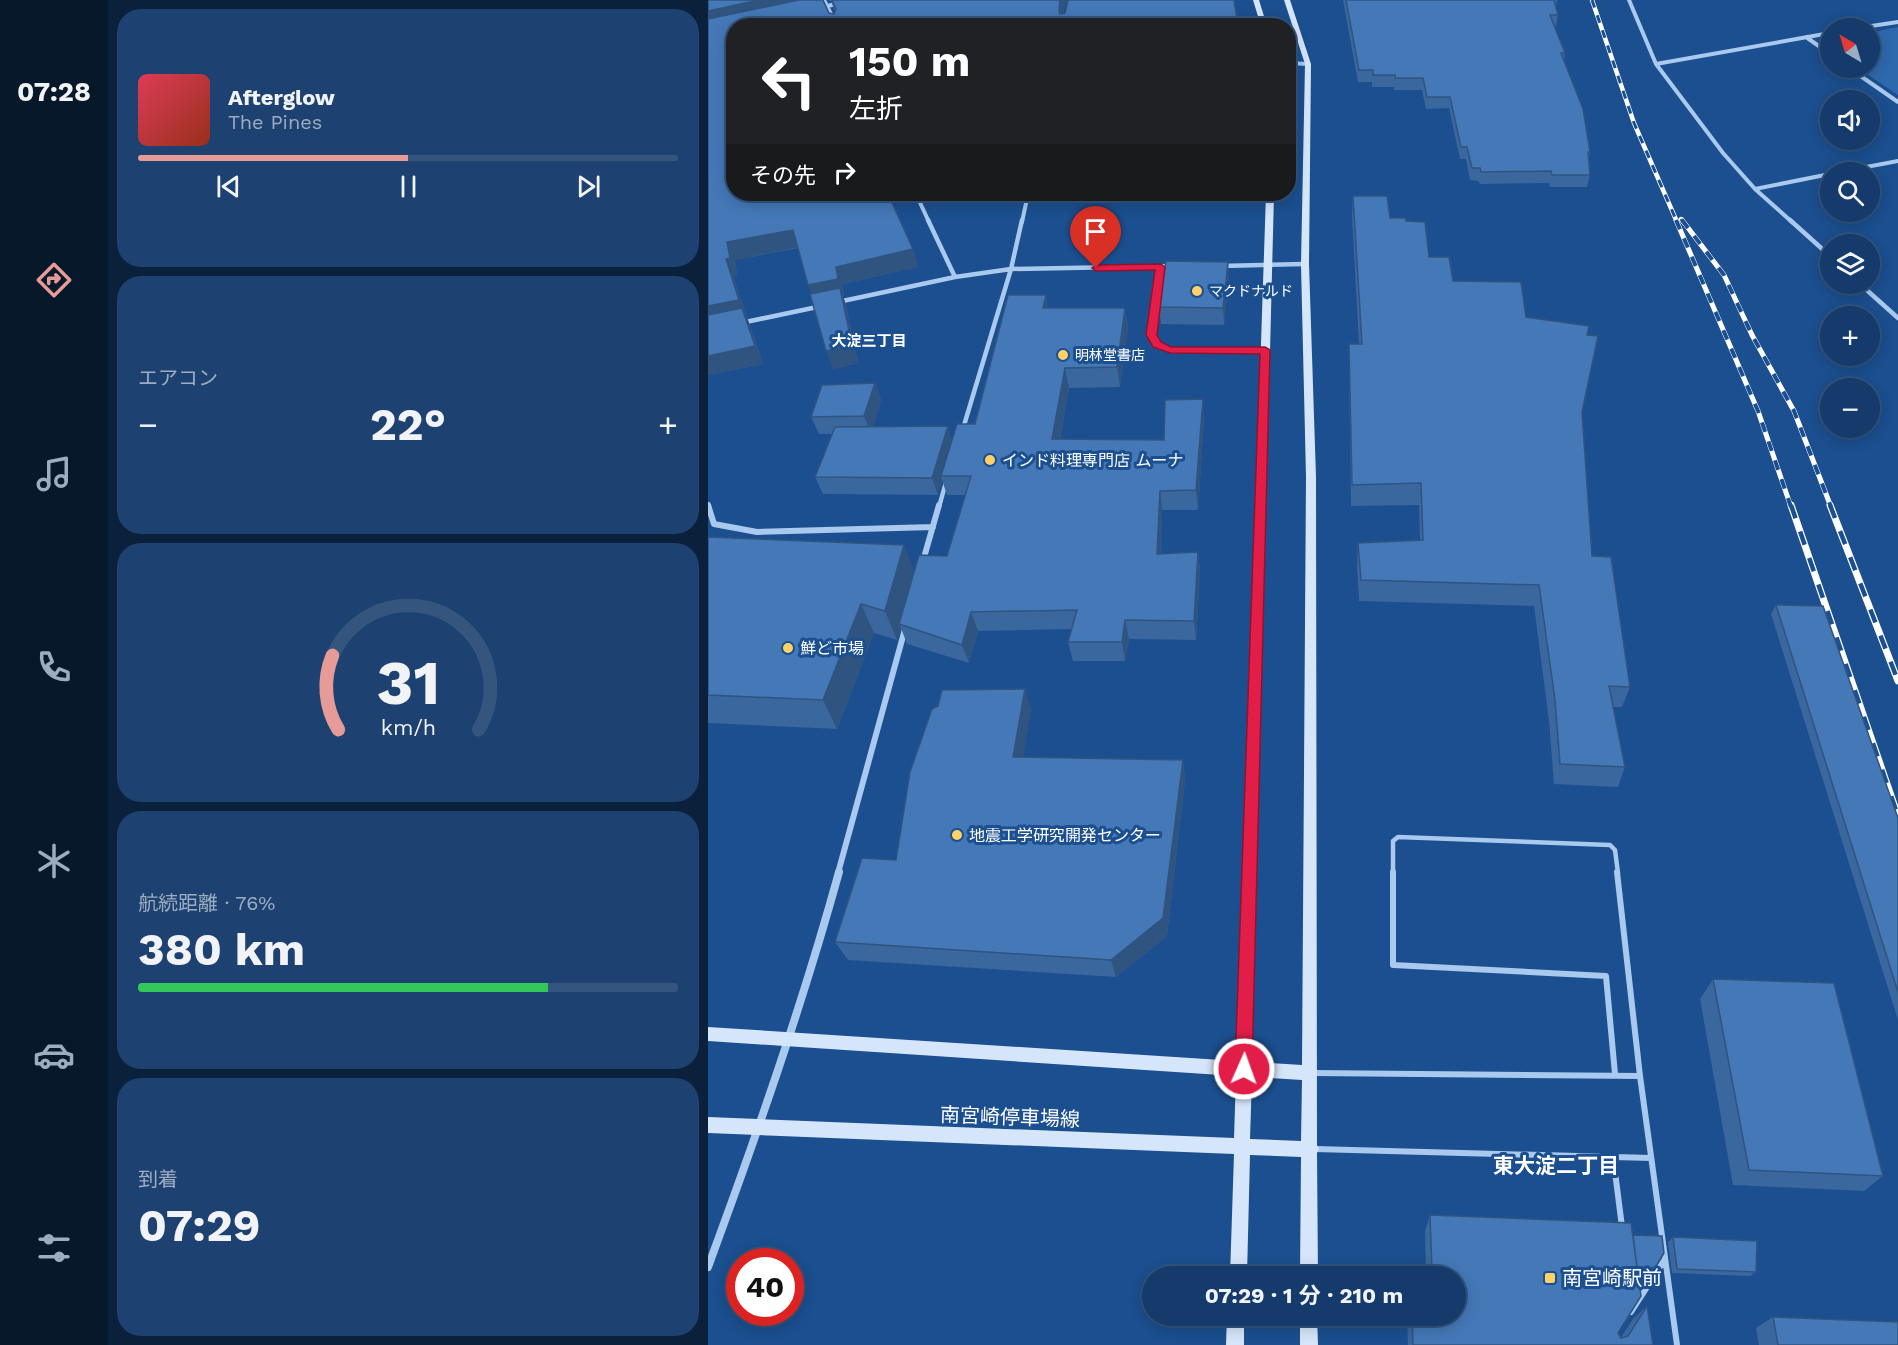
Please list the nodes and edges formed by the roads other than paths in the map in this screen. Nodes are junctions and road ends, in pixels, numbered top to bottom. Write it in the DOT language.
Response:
graph roads {
  1 [pos="824,0"];
  2 [pos="853,0"];
  3 [pos="1256,0"];
  4 [pos="1287,0"];
  5 [pos="1629,0"];
  6 [pos="828,6"];
  7 [pos="817,8"];
  8 [pos="833,18"];
  9 [pos="1262,18"];
  10 [pos="1293,18"];
  11 [pos="1898,22"];
  12 [pos="1880,25"];
  13 [pos="1296,27"];
  14 [pos="1820,35"];
  15 [pos="1806,37"];
  16 [pos="1820,47"];
  17 [pos="1296,63"];
  18 [pos="1308,64"];
  19 [pos="1656,64"];
  20 [pos="1863,78"];
  21 [pos="1898,102"];
  22 [pos="1898,161"];
  23 [pos="1880,164"];
  24 [pos="1820,176"];
  25 [pos="1755,189"];
  26 [pos="918,201"];
  27 [pos="1026,201"];
  28 [pos="1270,201"];
  29 [pos="1820,247"];
  30 [pos="1305,264"];
  31 [pos="1267,265"];
  32 [pos="1184,266"];
  33 [pos="1220,266"];
  34 [pos="1161,267"];
  35 [pos="1011,269"];
  36 [pos="955,277"];
  37 [pos="1871,294"];
  38 [pos="1898,318"];
  39 [pos="730,326"];
  40 [pos="1265,350"];
  41 [pos="960,437"];
  42 [pos="950,471"];
  43 [pos="708,504"];
  44 [pos="933,526"];
  45 [pos="920,572"];
  46 [pos="908,618"];
  47 [pos="708,1034"];
  48 [pos="787,1041"];
  49 [pos="1244,1069"];
  50 [pos="1310,1073"];
  51 [pos="1615,1074"];
  52 [pos="1640,1076"];
  53 [pos="708,1125"];
  54 [pos="759,1129"];
  55 [pos="1242,1147"];
  56 [pos="1311,1149"];
  57 [pos="1613,1156"];
  58 [pos="1651,1158"];
  59 [pos="1623,1239"];
  60 [pos="1665,1259"];
  61 [pos="1238,1266"];
  62 [pos="1310,1266"];
  63 [pos="708,1267"];
  64 [pos="1631,1298"];
  65 [pos="1632,1310"];
  66 [pos="1627,1318"];
  67 [pos="1236,1326"];
  68 [pos="1309,1326"];
  69 [pos="1235,1345"];
  70 [pos="1309,1345"];
  71 [pos="1677,1345"];
  1 -- 6 [label="street"];
  2 -- 6 [label="street"];
  3 -- 9 [label="street"];
  4 -- 10 [label="street"];
  5 -- 19 [label="street"];
  6 -- 7 [label="street"];
  6 -- 8 [label="street"];
  11 -- 12 [label="street"];
  13 -- 18 [label="street"];
  14 -- 15 [label="street"];
  15 -- 16 [label="street"];
  15 -- 19 [label="street"];
  17 -- 18 [label="street"];
  18 -- 30 [label="street"];
  19 -- 25 [label="street"];
  20 -- 21 [label="street"];
  22 -- 23 [label="street"];
  24 -- 25 [label="street"];
  25 -- 29 [label="street"];
  26 -- 36 [label="street"];
  27 -- 35 [label="street"];
  28 -- 31 [label="street"];
  30 -- 31 [label="street"];
  30 -- 50 [label="street"];
  31 -- 33 [label="street"];
  31 -- 40 [label="street"];
  32 -- 34 [label="street"];
  34 -- 35 [label="street"];
  34 -- 40 [label="lane"];
  35 -- 36 [label="street"];
  35 -- 41 [label="street"];
  36 -- 39 [label="street"];
  37 -- 38 [label="street"];
  40 -- 49 [label="street"];
  42 -- 44 [label="street"];
  43 -- 44 [label="street"];
  44 -- 45 [label="street"];
  46 -- 48 [label="street"];
  47 -- 48 [label="street"];
  48 -- 49 [label="street"];
  48 -- 54 [label="street"];
  49 -- 50 [label="street"];
  49 -- 55 [label="street"];
  50 -- 51 [label="lane"];
  50 -- 56 [label="street"];
  51 -- 52 [label="lane"];
  51 -- 52 [label="lane"];
  52 -- 58 [label="lane"];
  53 -- 54 [label="street, 南宮崎停車場線"];
  54 -- 55 [label="street, 南宮崎停車場線"];
  54 -- 63 [label="street"];
  55 -- 56 [label="street, 南宮崎停車場線"];
  55 -- 61 [label="street"];
  56 -- 57 [label="lane"];
  56 -- 62 [label="street"];
  57 -- 58 [label="lane"];
  57 -- 59 [label="lane"];
  58 -- 60 [label="lane"];
  60 -- 65 [label="lane"];
  60 -- 71 [label="lane"];
  64 -- 65 [label="lane"];
  65 -- 66 [label="lane"];
  67 -- 69 [label="street"];
  68 -- 70 [label="street"];
}
